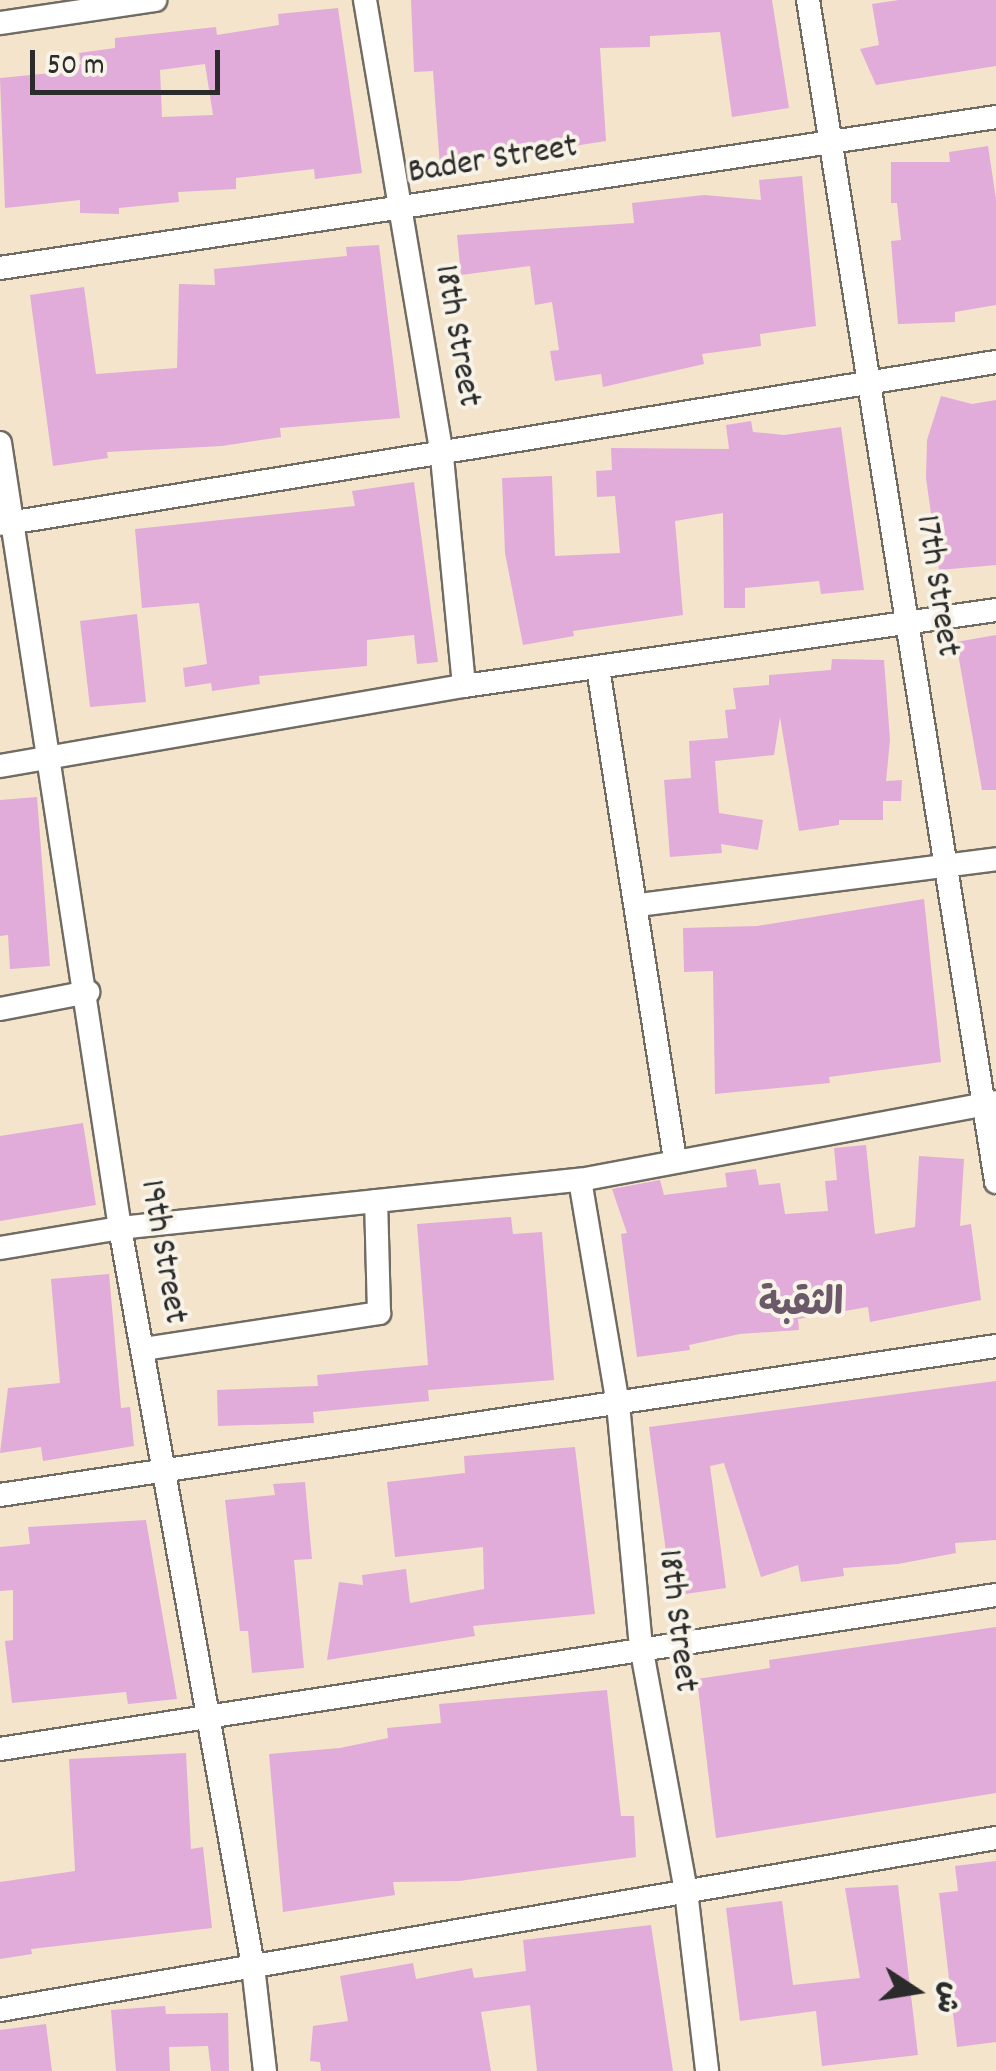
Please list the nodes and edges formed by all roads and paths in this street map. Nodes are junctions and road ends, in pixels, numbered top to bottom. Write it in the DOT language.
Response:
graph roads {
  1 [pos="155,0"];
  2 [pos="365,0"];
  3 [pos="808,0"];
  4 [pos="0,23"];
  5 [pos="996,117"];
  6 [pos="831,145"];
  7 [pos="399,211"];
  8 [pos="0,268"];
  9 [pos="996,362"];
  10 [pos="869,384"];
  11 [pos="0,442"];
  12 [pos="442,457"];
  13 [pos="7,524"];
  14 [pos="996,610"];
  15 [pos="906,624"];
  16 [pos="598,668"];
  17 [pos="464,686"];
  18 [pos="52,757"];
  19 [pos="0,766"];
  20 [pos="996,858"];
  21 [pos="946,867"];
  22 [pos="639,905"];
  23 [pos="88,992"];
  24 [pos="0,1008"];
  25 [pos="989,1103"];
  26 [pos="674,1160"];
  27 [pos="580,1180"];
  28 [pos="996,1182"];
  29 [pos="376,1201"];
  30 [pos="120,1228"];
  31 [pos="0,1248"];
  32 [pos="996,1346"];
  33 [pos="144,1349"];
  34 [pos="618,1404"];
  35 [pos="167,1469"];
  36 [pos="0,1495"];
  37 [pos="996,1594"];
  38 [pos="641,1646"];
  39 [pos="207,1712"];
  40 [pos="0,1748"];
  41 [pos="996,1838"];
  42 [pos="686,1891"];
  43 [pos="253,1966"];
  44 [pos="0,2010"];
  45 [pos="265,2071"];
  46 [pos="708,2071"];
  1 -- 4 [label="street"];
  2 -- 7 [label="street, 18th Street"];
  3 -- 6 [label="street, 17th Street"];
  5 -- 6 [label="street, Bader Street"];
  6 -- 7 [label="street, Bader Street"];
  6 -- 10 [label="street, 17th Street"];
  7 -- 8 [label="street, Bader Street"];
  7 -- 12 [label="street, 18th Street"];
  9 -- 10 [label="street"];
  10 -- 12 [label="street"];
  10 -- 15 [label="street, 17th Street"];
  11 -- 13 [label="street, 19th Street"];
  12 -- 13 [label="street"];
  12 -- 17 [label="street, 18th Street"];
  13 -- 18 [label="street, 19th Street"];
  14 -- 15 [label="street"];
  15 -- 16 [label="street"];
  15 -- 21 [label="street, 17th Street"];
  16 -- 17 [label="street"];
  16 -- 22 [label="street"];
  17 -- 18 [label="street"];
  18 -- 19 [label="street"];
  18 -- 23 [label="street, 19th Street"];
  20 -- 21 [label="street"];
  21 -- 22 [label="street"];
  21 -- 25 [label="street, 17th Street"];
  22 -- 26 [label="street"];
  23 -- 24 [label="street"];
  23 -- 30 [label="street, 19th Street"];
  25 -- 26 [label="street"];
  25 -- 28 [label="street, 17th Street"];
  26 -- 27 [label="street"];
  27 -- 29 [label="street"];
  27 -- 34 [label="street, 18th Street"];
  29 -- 30 [label="street"];
  29 -- 33 [label="street"];
  30 -- 31 [label="street"];
  30 -- 33 [label="street, 19th Street"];
  32 -- 34 [label="street"];
  33 -- 35 [label="street, 19th Street"];
  34 -- 35 [label="street"];
  34 -- 38 [label="street, 18th Street"];
  35 -- 36 [label="street"];
  35 -- 39 [label="street, 19th Street"];
  37 -- 38 [label="street"];
  38 -- 39 [label="street"];
  38 -- 42 [label="street, 18th Street"];
  39 -- 40 [label="street"];
  39 -- 43 [label="street, 19th Street"];
  41 -- 42 [label="street"];
  42 -- 43 [label="street"];
  42 -- 46 [label="street, 18th Street"];
  43 -- 44 [label="street"];
  43 -- 45 [label="street, 19th Street"];
}
